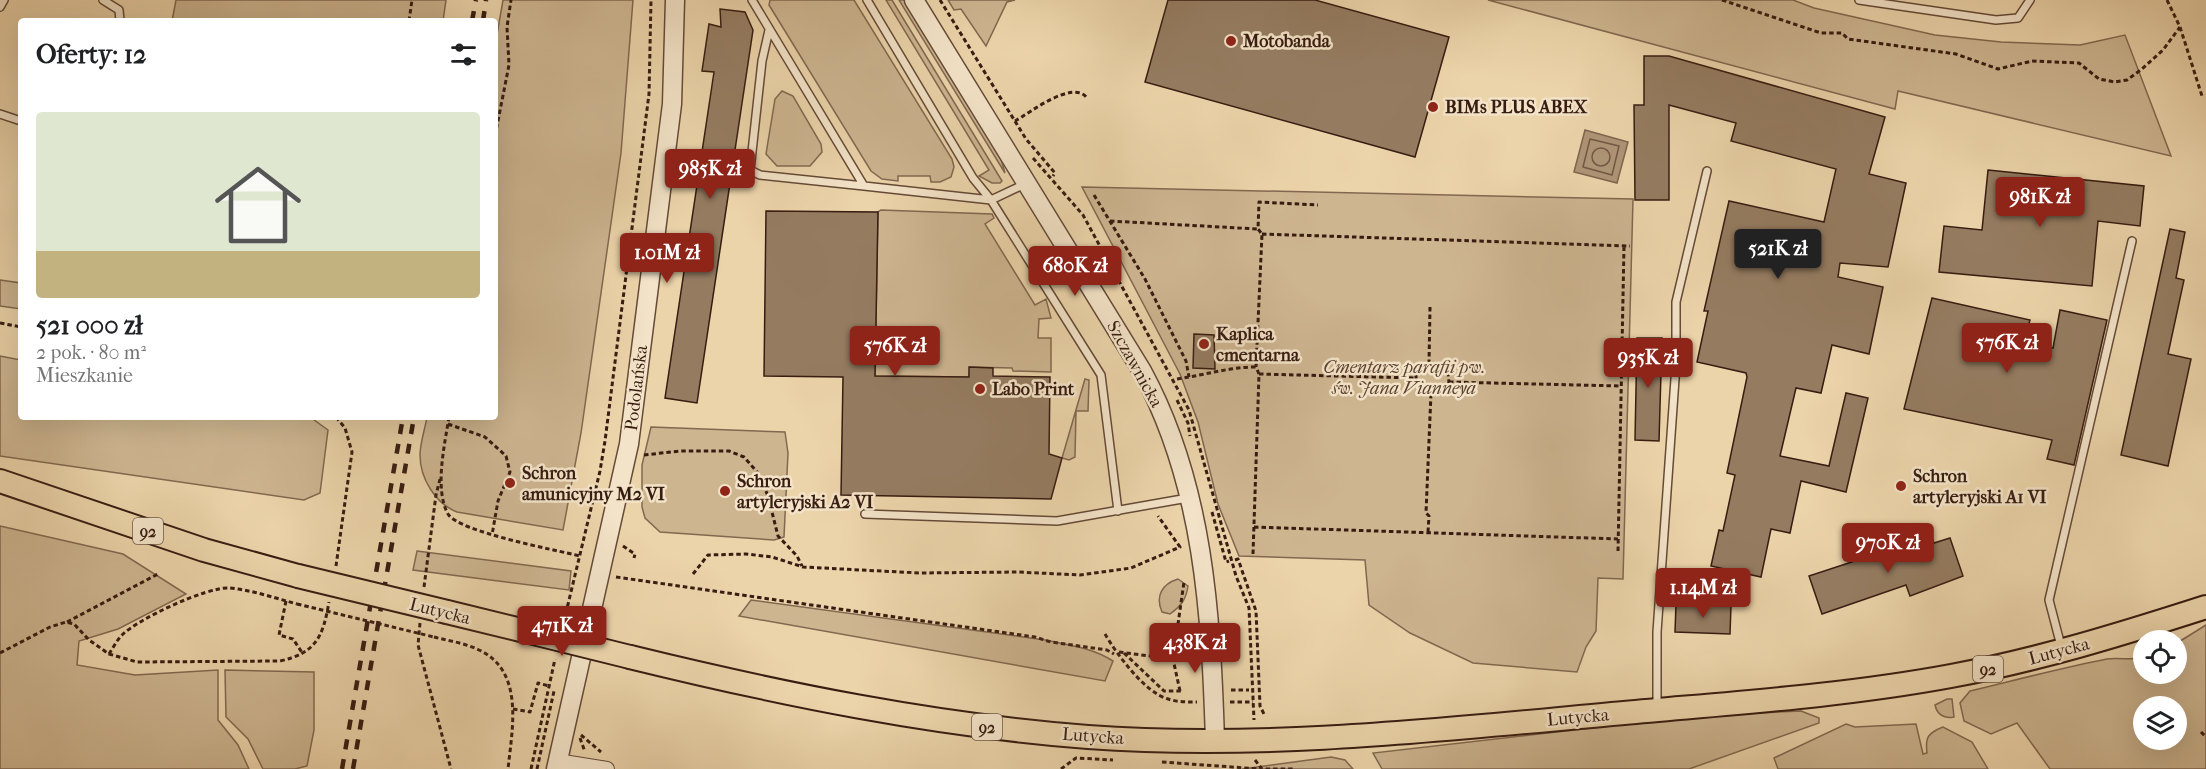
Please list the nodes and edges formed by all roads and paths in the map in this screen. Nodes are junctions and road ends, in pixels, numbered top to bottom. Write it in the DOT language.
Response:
graph roads {
  1 [pos="4,0"];
  2 [pos="103,0"];
  3 [pos="412,0"];
  4 [pos="512,0"];
  5 [pos="651,0"];
  6 [pos="657,0"];
  7 [pos="675,0"];
  8 [pos="752,0"];
  9 [pos="867,0"];
  10 [pos="914,0"];
  11 [pos="940,0"];
  12 [pos="1722,0"];
  13 [pos="1859,0"];
  14 [pos="2030,0"];
  15 [pos="2167,0"];
  16 [pos="0,7"];
  17 [pos="657,11"];
  18 [pos="120,18"];
  19 [pos="409,18"];
  20 [pos="2180,27"];
  21 [pos="769,30"];
  22 [pos="2202,96"];
  23 [pos="1087,98"];
  24 [pos="0,114"];
  25 [pos="18,120"];
  26 [pos="498,121"];
  27 [pos="1015,122"];
  28 [pos="1707,171"];
  29 [pos="1053,176"];
  30 [pos="1027,183"];
  31 [pos="864,186"];
  32 [pos="1094,195"];
  33 [pos="991,200"];
  34 [pos="1318,205"];
  35 [pos="1110,221"];
  36 [pos="1258,229"];
  37 [pos="1262,234"];
  38 [pos="2132,241"];
  39 [pos="1624,246"];
  40 [pos="1630,246"];
  41 [pos="1430,307"];
  42 [pos="0,323"];
  43 [pos="18,326"];
  44 [pos="1429,364"];
  45 [pos="1256,367"];
  46 [pos="1259,374"];
  47 [pos="1189,377"];
  48 [pos="1416,378"];
  49 [pos="1177,379"];
  50 [pos="1449,382"];
  51 [pos="1621,386"];
  52 [pos="1431,393"];
  53 [pos="449,420"];
  54 [pos="448,424"];
  55 [pos="639,456"];
  56 [pos="607,465"];
  57 [pos="605,477"];
  58 [pos="0,481"];
  59 [pos="1188,498"];
  60 [pos="1150,505"];
  61 [pos="1118,511"];
  62 [pos="865,514"];
  63 [pos="1254,527"];
  64 [pos="1428,532"];
  65 [pos="492,535"];
  66 [pos="1618,539"];
  67 [pos="1618,551"];
  68 [pos="1253,554"];
  69 [pos="580,556"];
  70 [pos="586,558"];
  71 [pos="1235,560"];
  72 [pos="803,567"];
  73 [pos="158,574"];
  74 [pos="693,574"];
  75 [pos="613,579"];
  76 [pos="1184,582"];
  77 [pos="286,601"];
  78 [pos="2206,607"];
  79 [pos="66,622"];
  80 [pos="562,632"];
  81 [pos="1105,634"];
  82 [pos="2062,651"];
  83 [pos="0,653"];
  84 [pos="556,653"];
  85 [pos="304,654"];
  86 [pos="1114,654"];
  87 [pos="1173,659"];
  88 [pos="556,681"];
  89 [pos="549,686"];
  90 [pos="1231,690"];
  91 [pos="1249,690"];
  92 [pos="1182,702"];
  93 [pos="1231,702"];
  94 [pos="1253,702"];
  95 [pos="513,709"];
  96 [pos="1657,710"];
  97 [pos="1264,714"];
  98 [pos="545,724"];
  99 [pos="563,728"];
  100 [pos="2201,732"];
  101 [pos="580,736"];
  102 [pos="2206,737"];
  103 [pos="1215,741"];
  104 [pos="603,754"];
  105 [pos="587,756"];
  106 [pos="1121,760"];
  107 [pos="1255,760"];
  108 [pos="1155,762"];
  109 [pos="1266,762"];
  110 [pos="557,765"];
  111 [pos="1269,767"];
  112 [pos="508,769"];
  113 [pos="531,769"];
  114 [pos="537,769"];
  115 [pos="607,769"];
  116 [pos="1061,769"];
  117 [pos="1262,769"];
  118 [pos="1293,769"];
  1 -- 16 [label="lane"];
  2 -- 18 [label="lane"];
  3 -- 19 [label="path"];
  4 -- 26 [label="path"];
  5 -- 69 [label="path"];
  6 -- 17 [label="path"];
  7 -- 99 [label="street, Podolańska"];
  8 -- 21 [label="lane"];
  9 -- 33 [label="lane"];
  10 -- 30 [label="street, Szczawnicka"];
  11 -- 27 [label="path"];
  12 -- 20 [label="path"];
  13 -- 14 [label="lane"];
  15 -- 20 [label="path"];
  20 -- 22 [label="path"];
  21 -- 31 [label="lane"];
  21 -- 31 [label="lane"];
  23 -- 27 [label="path"];
  24 -- 25 [label="lane"];
  27 -- 29 [label="path"];
  28 -- 96 [label="lane"];
  30 -- 33 [label="lane"];
  30 -- 59 [label="street, Szczawnicka"];
  31 -- 33 [label="lane"];
  32 -- 35 [label="path"];
  33 -- 61 [label="lane"];
  34 -- 36 [label="path"];
  35 -- 36 [label="path"];
  35 -- 47 [label="path"];
  36 -- 37 [label="path"];
  37 -- 39 [label="path"];
  37 -- 45 [label="path"];
  38 -- 82 [label="lane"];
  39 -- 40 [label="path"];
  39 -- 51 [label="path"];
  41 -- 44 [label="path"];
  42 -- 43 [label="path"];
  44 -- 48 [label="path"];
  44 -- 50 [label="path"];
  45 -- 46 [label="path"];
  45 -- 47 [label="path"];
  46 -- 48 [label="path"];
  46 -- 63 [label="path"];
  47 -- 49 [label="path"];
  48 -- 52 [label="path"];
  50 -- 51 [label="path"];
  50 -- 52 [label="path"];
  51 -- 66 [label="path"];
  52 -- 64 [label="path"];
  53 -- 54 [label="path"];
  54 -- 65 [label="path"];
  54 -- 65 [label="path"];
  55 -- 72 [label="path"];
  56 -- 57 [label="path"];
  58 -- 103 [label="main road, Lutycka / 92, bridge"];
  59 -- 60 [label="lane"];
  59 -- 103 [label="street, Szczawnicka"];
  60 -- 61 [label="lane"];
  60 -- 72 [label="path"];
  61 -- 62 [label="lane"];
  63 -- 64 [label="path"];
  63 -- 68 [label="path"];
  64 -- 66 [label="path"];
  65 -- 69 [label="path"];
  66 -- 67 [label="path"];
  69 -- 70 [label="path"];
  69 -- 80 [label="path"];
  71 -- 97 [label="path"];
  72 -- 74 [label="path"];
  73 -- 79 [label="path"];
  75 -- 86 [label="path"];
  76 -- 87 [label="path"];
  77 -- 79 [label="path"];
  77 -- 85 [label="path"];
  77 -- 95 [label="path, bridge"];
  78 -- 82 [label="main road, Lutycka / 92"];
  79 -- 83 [label="path"];
  81 -- 92 [label="path"];
  82 -- 96 [label="main road, Lutycka / 92"];
  84 -- 89 [label="path"];
  87 -- 87 [label="path"];
  88 -- 98 [label="path"];
  89 -- 95 [label="path"];
  89 -- 113 [label="path"];
  90 -- 91 [label="path"];
  93 -- 94 [label="path"];
  95 -- 112 [label="path"];
  96 -- 103 [label="main road, Lutycka / 92"];
  98 -- 99 [label="path"];
  98 -- 114 [label="path"];
  99 -- 104 [label="path"];
  99 -- 110 [label="street, Podolańska"];
  100 -- 102 [label="path"];
  101 -- 105 [label="path"];
  106 -- 116 [label="path"];
  107 -- 117 [label="path"];
  108 -- 117 [label="path"];
  109 -- 111 [label="path"];
  110 -- 115 [label="street"];
  111 -- 117 [label="path"];
  111 -- 118 [label="path"];
}
